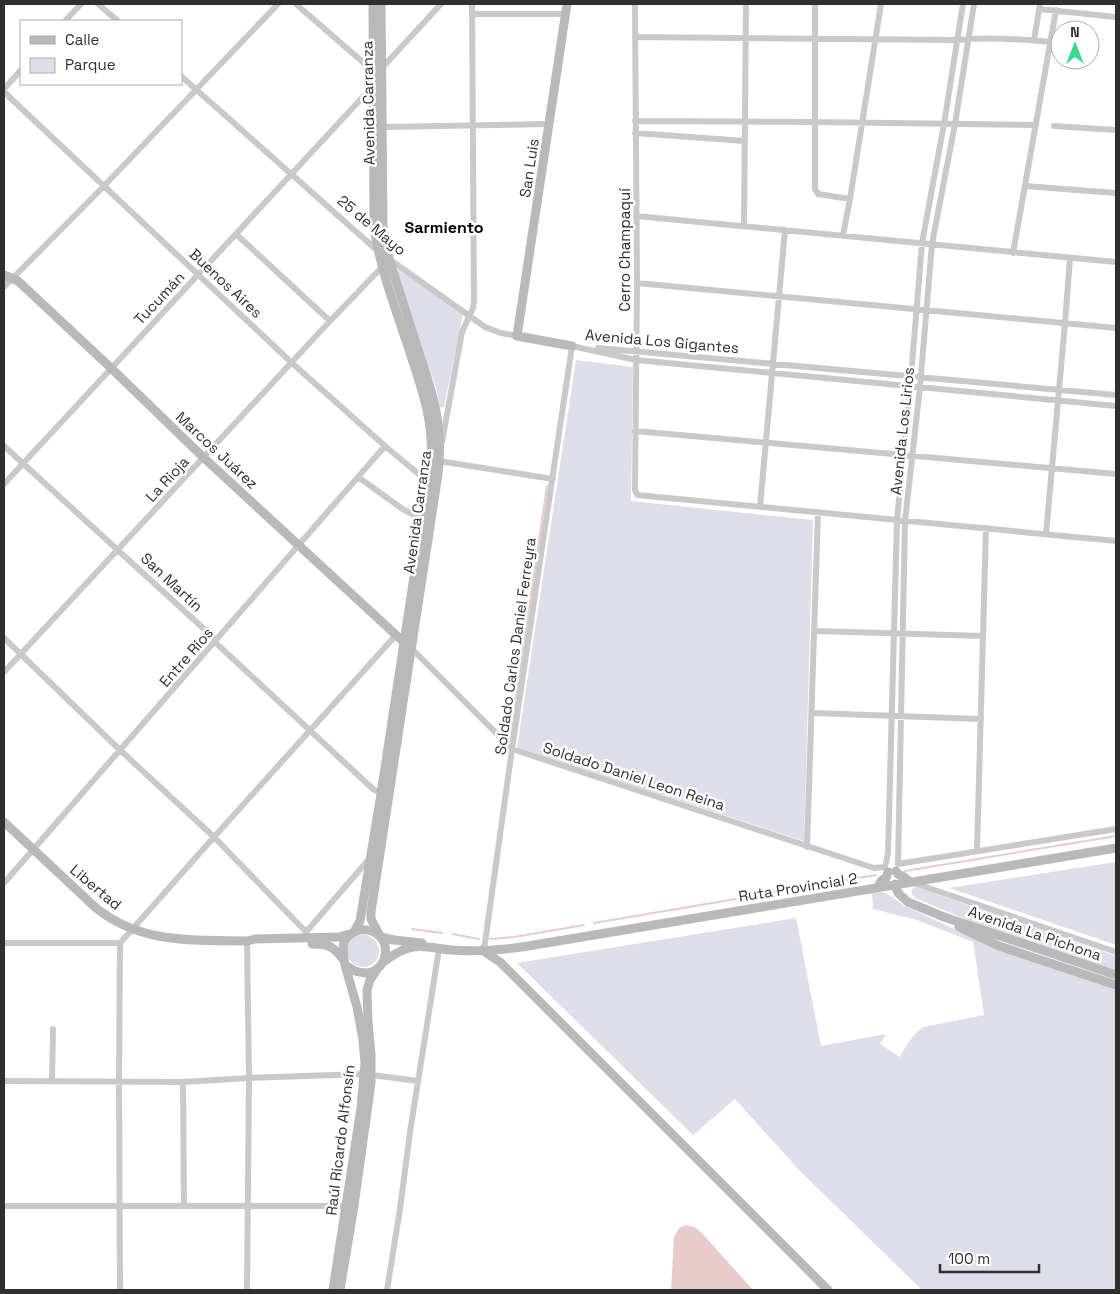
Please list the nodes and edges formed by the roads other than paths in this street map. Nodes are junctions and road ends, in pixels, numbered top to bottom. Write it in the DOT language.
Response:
graph roads {
  1 [pos="81,4"];
  2 [pos="98,4"];
  3 [pos="278,4"];
  4 [pos="296,4"];
  5 [pos="373,4"];
  6 [pos="381,4"];
  7 [pos="441,4"];
  8 [pos="472,4"];
  9 [pos="567,4"];
  10 [pos="635,4"];
  11 [pos="746,4"];
  12 [pos="815,4"];
  13 [pos="881,4"];
  14 [pos="962,4"];
  15 [pos="974,4"];
  16 [pos="1040,6"];
  17 [pos="1056,10"];
  18 [pos="472,14"];
  19 [pos="566,14"];
  20 [pos="1116,17"];
  21 [pos="66,20"];
  22 [pos="117,20"];
  23 [pos="1054,20"];
  24 [pos="635,38"];
  25 [pos="746,39"];
  26 [pos="969,39"];
  27 [pos="815,40"];
  28 [pos="875,40"];
  29 [pos="956,40"];
  30 [pos="1034,40"];
  31 [pos="1050,42"];
  32 [pos="377,70"];
  33 [pos="20,71"];
  34 [pos="182,77"];
  35 [pos="374,85"];
  36 [pos="196,89"];
  37 [pos="4,91"];
  38 [pos="635,122"];
  39 [pos="745,122"];
  40 [pos="815,122"];
  41 [pos="862,123"];
  42 [pos="549,124"];
  43 [pos="944,124"];
  44 [pos="955,124"];
  45 [pos="472,125"];
  46 [pos="1036,125"];
  47 [pos="1054,126"];
  48 [pos="382,127"];
  49 [pos="1116,130"];
  50 [pos="636,133"];
  51 [pos="745,141"];
  52 [pos="291,174"];
  53 [pos="104,186"];
  54 [pos="1025,186"];
  55 [pos="1116,193"];
  56 [pos="850,199"];
  57 [pos="636,216"];
  58 [pos="744,226"];
  59 [pos="786,230"];
  60 [pos="236,234"];
  61 [pos="843,235"];
  62 [pos="922,243"];
  63 [pos="932,244"];
  64 [pos="378,252"];
  65 [pos="1013,253"];
  66 [pos="1070,258"];
  67 [pos="1116,262"];
  68 [pos="386,263"];
  69 [pos="198,274"];
  70 [pos="8,277"];
  71 [pos="637,283"];
  72 [pos="4,287"];
  73 [pos="779,296"];
  74 [pos="917,309"];
  75 [pos="927,310"];
  76 [pos="470,316"];
  77 [pos="330,321"];
  78 [pos="1065,323"];
  79 [pos="1116,328"];
  80 [pos="517,336"];
  81 [pos="572,346"];
  82 [pos="636,352"];
  83 [pos="636,360"];
  84 [pos="292,363"];
  85 [pos="773,364"];
  86 [pos="111,368"];
  87 [pos="772,374"];
  88 [pos="911,377"];
  89 [pos="920,378"];
  90 [pos="910,386"];
  91 [pos="920,387"];
  92 [pos="1059,390"];
  93 [pos="1116,395"];
  94 [pos="1058,400"];
  95 [pos="1116,406"];
  96 [pos="635,431"];
  97 [pos="765,443"];
  98 [pos="4,446"];
  99 [pos="385,446"];
  100 [pos="903,455"];
  101 [pos="912,456"];
  102 [pos="439,457"];
  103 [pos="204,458"];
  104 [pos="22,464"];
  105 [pos="1051,469"];
  106 [pos="1116,474"];
  107 [pos="433,476"];
  108 [pos="358,477"];
  109 [pos="553,479"];
  110 [pos="4,484"];
  111 [pos="760,506"];
  112 [pos="818,512"];
  113 [pos="423,519"];
  114 [pos="896,520"];
  115 [pos="906,520"];
  116 [pos="986,528"];
  117 [pos="1046,534"];
  118 [pos="1116,541"];
  119 [pos="299,546"];
  120 [pos="118,550"];
  121 [pos="815,631"];
  122 [pos="893,634"];
  123 [pos="903,634"];
  124 [pos="396,635"];
  125 [pos="984,636"];
  126 [pos="4,638"];
  127 [pos="216,641"];
  128 [pos="408,645"];
  129 [pos="21,654"];
  130 [pos="4,672"];
  131 [pos="812,713"];
  132 [pos="892,716"];
  133 [pos="901,716"];
  134 [pos="981,719"];
  135 [pos="311,730"];
  136 [pos="512,749"];
  137 [pos="120,750"];
  138 [pos="384,796"];
  139 [pos="4,822"];
  140 [pos="1116,829"];
  141 [pos="214,837"];
  142 [pos="807,847"];
  143 [pos="1116,848"];
  144 [pos="33,850"];
  145 [pos="977,851"];
  146 [pos="370,857"];
  147 [pos="891,867"];
  148 [pos="910,882"];
  149 [pos="4,883"];
  150 [pos="895,884"];
  151 [pos="877,888"];
  152 [pos="944,917"];
  153 [pos="133,930"];
  154 [pos="354,932"];
  155 [pos="306,935"];
  156 [pos="380,936"];
  157 [pos="247,941"];
  158 [pos="4,943"];
  159 [pos="120,943"];
  160 [pos="439,948"];
  161 [pos="484,950"];
  162 [pos="1116,952"];
  163 [pos="345,963"];
  164 [pos="380,966"];
  165 [pos="1116,975"];
  166 [pos="1116,985"];
  167 [pos="53,1029"];
  168 [pos="368,1075"];
  169 [pos="249,1078"];
  170 [pos="4,1081"];
  171 [pos="52,1081"];
  172 [pos="118,1081"];
  173 [pos="183,1082"];
  174 [pos="418,1082"];
  175 [pos="4,1206"];
  176 [pos="120,1206"];
  177 [pos="184,1206"];
  178 [pos="247,1206"];
  179 [pos="350,1206"];
  180 [pos="120,1290"];
  181 [pos="247,1290"];
  182 [pos="333,1290"];
  183 [pos="340,1290"];
  184 [pos="388,1290"];
  185 [pos="828,1290"];
  1 -- 21 [label="street"];
  2 -- 22 [label="street"];
  3 -- 36 [label="street"];
  4 -- 32 [label="street"];
  5 -- 32 [label="main road, Avenida Carranza"];
  6 -- 32 [label="main road, Avenida Carranza"];
  7 -- 32 [label="street"];
  8 -- 18 [label="street"];
  9 -- 19 [label="main road, San Luis"];
  10 -- 24 [label="street, Cerro Champaquí"];
  11 -- 25 [label="street"];
  12 -- 27 [label="street"];
  13 -- 28 [label="street"];
  14 -- 29 [label="street, Avenida Los Lirios"];
  15 -- 26 [label="street, Avenida Los Lirios"];
  16 -- 17 [label="street"];
  16 -- 30 [label="street"];
  17 -- 20 [label="street"];
  17 -- 23 [label="street"];
  18 -- 19 [label="street"];
  18 -- 45 [label="street"];
  19 -- 42 [label="main road, San Luis"];
  24 -- 25 [label="street"];
  24 -- 38 [label="street, Cerro Champaquí"];
  25 -- 27 [label="street"];
  25 -- 39 [label="street"];
  26 -- 29 [label="street"];
  26 -- 30 [label="street"];
  26 -- 44 [label="street, Avenida Los Lirios"];
  27 -- 28 [label="street"];
  27 -- 40 [label="street"];
  28 -- 29 [label="street"];
  28 -- 41 [label="street"];
  29 -- 43 [label="street, Avenida Los Lirios"];
  30 -- 31 [label="street"];
  31 -- 46 [label="street"];
  32 -- 35 [label="main road, Avenida Carranza"];
  32 -- 48 [label="main road, Avenida Carranza"];
  33 -- 37 [label="street"];
  34 -- 36 [label="street, 25 de Mayo"];
  35 -- 52 [label="street, Tucumán"];
  35 -- 64 [label="main road, Avenida Carranza"];
  36 -- 52 [label="street, 25 de Mayo"];
  36 -- 53 [label="street"];
  37 -- 53 [label="street, Buenos Aires"];
  38 -- 39 [label="street"];
  38 -- 50 [label="street, Cerro Champaquí"];
  39 -- 40 [label="street"];
  39 -- 51 [label="street"];
  40 -- 41 [label="street"];
  40 -- 56 [label="street"];
  41 -- 43 [label="street"];
  41 -- 56 [label="street"];
  42 -- 45 [label="street"];
  42 -- 80 [label="main road, San Luis"];
  43 -- 44 [label="street"];
  43 -- 62 [label="street, Avenida Los Lirios"];
  44 -- 46 [label="street"];
  44 -- 63 [label="street, Avenida Los Lirios"];
  45 -- 48 [label="street"];
  45 -- 76 [label="street"];
  46 -- 54 [label="street"];
  47 -- 49 [label="street"];
  48 -- 68 [label="main road, Avenida Carranza"];
  50 -- 51 [label="street"];
  50 -- 57 [label="street, Cerro Champaquí"];
  51 -- 58 [label="street"];
  52 -- 60 [label="street, Tucumán"];
  52 -- 64 [label="street, 25 de Mayo"];
  53 -- 69 [label="street, Buenos Aires"];
  53 -- 70 [label="street"];
  54 -- 55 [label="street"];
  54 -- 65 [label="street"];
  56 -- 61 [label="street"];
  57 -- 58 [label="street"];
  57 -- 71 [label="street, Cerro Champaquí"];
  58 -- 59 [label="street"];
  59 -- 61 [label="street"];
  59 -- 73 [label="street"];
  60 -- 69 [label="street, Tucumán"];
  60 -- 77 [label="street"];
  61 -- 62 [label="street"];
  62 -- 63 [label="street"];
  62 -- 74 [label="street, Avenida Los Lirios"];
  63 -- 65 [label="street"];
  63 -- 75 [label="street, Avenida Los Lirios"];
  64 -- 68 [label="main road, Avenida Carranza"];
  65 -- 66 [label="street"];
  66 -- 67 [label="street"];
  66 -- 78 [label="street"];
  68 -- 76 [label="street, 25 de Mayo"];
  68 -- 77 [label="street, La Rioja"];
  68 -- 102 [label="main road, Avenida Carranza"];
  68 -- 107 [label="main road, Avenida Carranza"];
  69 -- 84 [label="street, Buenos Aires"];
  69 -- 86 [label="street, Tucumán"];
  70 -- 72 [label="street"];
  70 -- 86 [label="main road, Marcos Juárez"];
  71 -- 73 [label="street"];
  71 -- 82 [label="street, Cerro Champaquí"];
  73 -- 74 [label="street"];
  73 -- 85 [label="street"];
  74 -- 75 [label="street"];
  74 -- 88 [label="street, Avenida Los Lirios"];
  75 -- 78 [label="street"];
  75 -- 89 [label="street, Avenida Los Lirios"];
  76 -- 80 [label="street, 25 de Mayo"];
  76 -- 102 [label="street"];
  77 -- 84 [label="street, La Rioja"];
  78 -- 79 [label="street"];
  78 -- 92 [label="street"];
  80 -- 81 [label="main road, 25 de Mayo"];
  81 -- 82 [label="street, Avenida Los Gigantes"];
  81 -- 83 [label="street, Avenida Los Gigantes"];
  81 -- 109 [label="street, Soldado Carlos Daniel Ferreyra"];
  82 -- 83 [label="street, Cerro Champaquí"];
  82 -- 85 [label="street, Avenida Los Gigantes"];
  83 -- 87 [label="street, Avenida Los Gigantes"];
  83 -- 96 [label="street, Cerro Champaquí"];
  84 -- 99 [label="street, Buenos Aires"];
  84 -- 103 [label="street, La Rioja"];
  85 -- 87 [label="street"];
  85 -- 88 [label="street, Avenida Los Gigantes"];
  86 -- 103 [label="main road, Marcos Juárez"];
  86 -- 104 [label="street, Tucumán"];
  87 -- 90 [label="street, Avenida Los Gigantes"];
  87 -- 97 [label="street"];
  88 -- 89 [label="street, Avenida Los Gigantes"];
  88 -- 90 [label="street, Avenida Los Lirios"];
  89 -- 91 [label="street, Avenida Los Lirios"];
  89 -- 92 [label="street, Avenida Los Gigantes"];
  90 -- 91 [label="street, Avenida Los Gigantes"];
  90 -- 100 [label="street, Avenida Los Lirios"];
  91 -- 94 [label="street, Avenida Los Gigantes"];
  91 -- 101 [label="street, Avenida Los Lirios"];
  92 -- 93 [label="street, Avenida Los Gigantes"];
  92 -- 94 [label="street"];
  94 -- 95 [label="street, Avenida Los Gigantes"];
  94 -- 105 [label="street"];
  96 -- 97 [label="street"];
  96 -- 111 [label="street, Cerro Champaquí"];
  97 -- 100 [label="street"];
  97 -- 111 [label="street"];
  98 -- 104 [label="street, San Martín"];
  99 -- 107 [label="street, Buenos Aires"];
  99 -- 108 [label="street, Entre Ríos"];
  100 -- 101 [label="street"];
  100 -- 114 [label="street, Avenida Los Lirios"];
  101 -- 105 [label="street"];
  101 -- 115 [label="street, Avenida Los Lirios"];
  102 -- 107 [label="main road, Avenida Carranza"];
  102 -- 109 [label="street"];
  103 -- 119 [label="main road, Marcos Juárez"];
  103 -- 120 [label="street, La Rioja"];
  104 -- 110 [label="street, Tucumán"];
  104 -- 120 [label="street, San Martín"];
  105 -- 106 [label="street"];
  105 -- 117 [label="street"];
  107 -- 113 [label="main road, Avenida Carranza"];
  107 -- 128 [label="main road, Avenida Carranza"];
  108 -- 113 [label="street"];
  108 -- 119 [label="street, Entre Ríos"];
  109 -- 136 [label="street, Soldado Carlos Daniel Ferreyra"];
  111 -- 112 [label="street"];
  112 -- 114 [label="street"];
  112 -- 121 [label="street"];
  113 -- 128 [label="main road, Avenida Carranza"];
  114 -- 115 [label="street"];
  114 -- 122 [label="street, Avenida Los Lirios"];
  115 -- 116 [label="street"];
  115 -- 123 [label="street, Avenida Los Lirios"];
  116 -- 117 [label="street"];
  116 -- 125 [label="street"];
  117 -- 118 [label="street"];
  119 -- 124 [label="main road, Marcos Juárez"];
  119 -- 127 [label="street, Entre Ríos"];
  120 -- 127 [label="street, San Martín"];
  120 -- 129 [label="street, La Rioja"];
  121 -- 122 [label="street"];
  121 -- 131 [label="street"];
  122 -- 123 [label="street"];
  122 -- 132 [label="street, Avenida Los Lirios"];
  123 -- 125 [label="street"];
  123 -- 133 [label="street, Avenida Los Lirios"];
  124 -- 128 [label="main road, Marcos Juárez"];
  124 -- 135 [label="street"];
  125 -- 134 [label="street"];
  126 -- 129 [label="street"];
  127 -- 135 [label="street, San Martín"];
  127 -- 137 [label="street, Entre Ríos"];
  128 -- 136 [label="street, Soldado Daniel Leon Reina"];
  128 -- 138 [label="main road, Avenida Carranza"];
  129 -- 130 [label="street, La Rioja"];
  129 -- 137 [label="street"];
  131 -- 132 [label="street"];
  131 -- 142 [label="street"];
  132 -- 133 [label="street"];
  132 -- 147 [label="street, Avenida Los Lirios"];
  133 -- 134 [label="street"];
  133 -- 147 [label="street, Avenida Los Lirios"];
  134 -- 145 [label="street"];
  135 -- 138 [label="street, San Martín"];
  135 -- 141 [label="street"];
  136 -- 142 [label="street, Soldado Daniel Leon Reina"];
  136 -- 161 [label="street, Soldado Carlos Daniel Ferreyra"];
  137 -- 141 [label="street"];
  137 -- 144 [label="street, Entre Ríos"];
  138 -- 146 [label="main road, Avenida Carranza"];
  138 -- 156 [label="main road, Avenida Carranza"];
  139 -- 144 [label="main road, Libertad"];
  140 -- 145 [label="street, Soldado Daniel Leon Reina"];
  141 -- 153 [label="street"];
  141 -- 155 [label="street"];
  142 -- 147 [label="street, Soldado Daniel Leon Reina"];
  143 -- 148 [label="main road, Ruta Provincial 2"];
  144 -- 149 [label="street, Entre Ríos"];
  144 -- 153 [label="main road, Libertad"];
  145 -- 147 [label="street, Soldado Daniel Leon Reina"];
  146 -- 154 [label="main road, Avenida Carranza"];
  146 -- 155 [label="street"];
  147 -- 148 [label="main road"];
  147 -- 151 [label="main road"];
  148 -- 150 [label="main road, Ruta Provincial 2"];
  148 -- 162 [label="street"];
  150 -- 151 [label="main road, Ruta Provincial 2"];
  150 -- 152 [label="main road, Avenida La Pichona"];
  151 -- 161 [label="main road, Ruta Provincial 2"];
  152 -- 165 [label="main road, Avenida La Pichona"];
  152 -- 166 [label="main road, Avenida La Pichona"];
  153 -- 157 [label="main road, Libertad"];
  153 -- 159 [label="street"];
  154 -- 155 [label="main road, Libertad"];
  154 -- 156 [label="main road"];
  154 -- 163 [label="main road"];
  155 -- 157 [label="main road, Libertad"];
  156 -- 161 [label="main road"];
  156 -- 164 [label="main road"];
  157 -- 163 [label="main road, Libertad"];
  157 -- 169 [label="street"];
  158 -- 159 [label="street"];
  159 -- 172 [label="street"];
  160 -- 161 [label="main road"];
  160 -- 164 [label="main road"];
  160 -- 174 [label="street"];
  161 -- 185 [label="main road"];
  163 -- 164 [label="main road"];
  163 -- 168 [label="main road, Raúl Ricardo Alfonsín"];
  164 -- 168 [label="main road, Raúl Ricardo Alfonsín"];
  167 -- 171 [label="street"];
  168 -- 169 [label="street"];
  168 -- 174 [label="street"];
  168 -- 179 [label="main road, Raúl Ricardo Alfonsín"];
  169 -- 173 [label="street"];
  169 -- 178 [label="street"];
  170 -- 171 [label="street"];
  171 -- 172 [label="street"];
  172 -- 173 [label="street"];
  172 -- 176 [label="street"];
  173 -- 177 [label="street"];
  174 -- 184 [label="street"];
  175 -- 176 [label="street"];
  176 -- 177 [label="street"];
  176 -- 180 [label="street"];
  177 -- 178 [label="street"];
  178 -- 179 [label="street"];
  178 -- 181 [label="street"];
  179 -- 182 [label="main road, Raúl Ricardo Alfonsín"];
  179 -- 183 [label="main road, Raúl Ricardo Alfonsín"];
}
